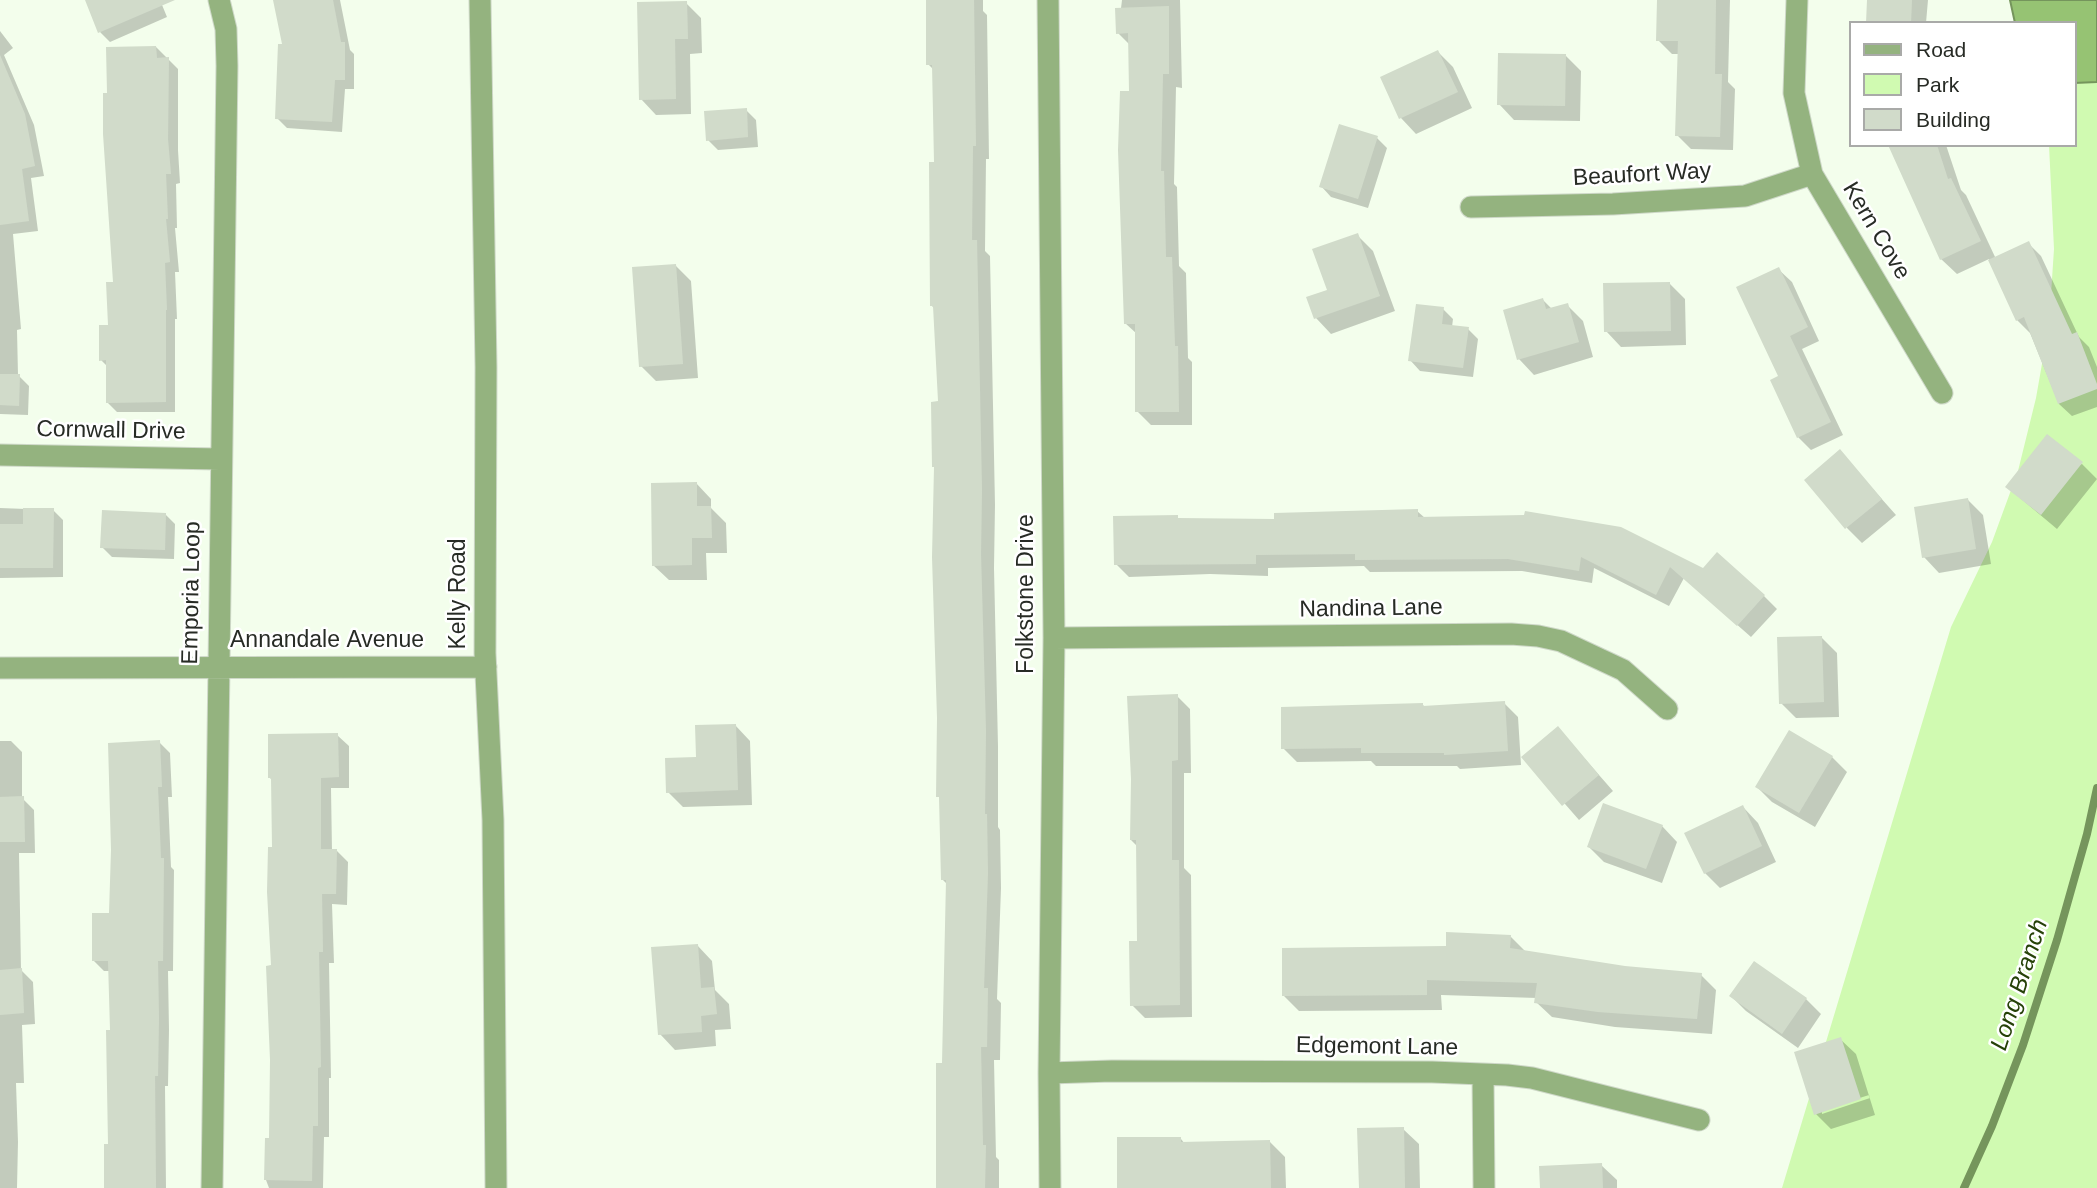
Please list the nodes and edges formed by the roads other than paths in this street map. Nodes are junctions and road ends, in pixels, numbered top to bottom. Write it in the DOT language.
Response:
graph roads {
  1 [pos="219,0"];
  2 [pos="480,0"];
  3 [pos="1048,0"];
  4 [pos="1797,0"];
  5 [pos="1812,174"];
  6 [pos="1471,207"];
  7 [pos="1942,393"];
  8 [pos="0,455"];
  9 [pos="220,460"];
  10 [pos="1054,638"];
  11 [pos="486,667"];
  12 [pos="0,668"];
  13 [pos="218,668"];
  14 [pos="1667,709"];
  15 [pos="1049,1073"];
  16 [pos="1483,1074"];
  17 [pos="1699,1120"];
  18 [pos="212,1188"];
  19 [pos="496,1188"];
  20 [pos="1049,1188"];
  21 [pos="1485,1188"];
  1 -- 9 [label="street, Emporia Loop"];
  2 -- 11 [label="street, Kelly Road"];
  3 -- 10 [label="street, Folkstone Drive"];
  4 -- 5 [label="street, Kern Cove"];
  5 -- 6 [label="street, Beaufort Way"];
  5 -- 7 [label="street, Kern Cove"];
  8 -- 9 [label="street, Cornwall Drive"];
  9 -- 13 [label="street, Emporia Loop"];
  10 -- 14 [label="street, Nandina Lane"];
  10 -- 15 [label="street, Folkstone Drive"];
  11 -- 13 [label="street, Annandale Avenue"];
  11 -- 19 [label="street, Kelly Road"];
  12 -- 13 [label="street, Annandale Avenue"];
  13 -- 18 [label="street, Emporia Loop"];
  15 -- 16 [label="street, Edgemont Lane"];
  15 -- 20 [label="street, Folkstone Drive"];
  16 -- 17 [label="street, Edgemont Lane"];
  16 -- 21 [label="street"];
}
